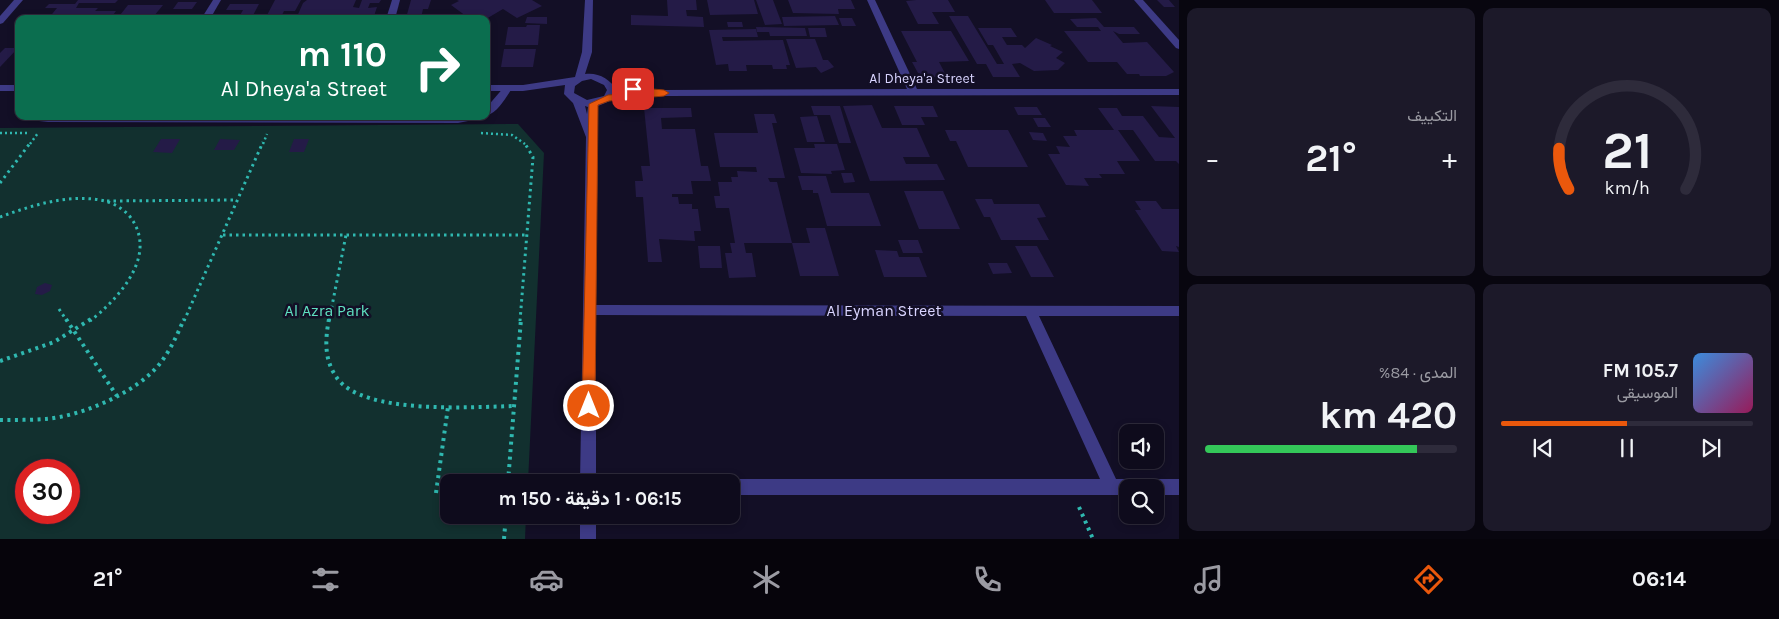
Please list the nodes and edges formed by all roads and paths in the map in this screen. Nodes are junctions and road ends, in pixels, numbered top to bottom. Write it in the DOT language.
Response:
graph roads {
  1 [pos="19,0"];
  2 [pos="217,0"];
  3 [pos="396,0"];
  4 [pos="589,0"];
  5 [pos="871,0"];
  6 [pos="1138,0"];
  7 [pos="208,15"];
  8 [pos="391,15"];
  9 [pos="0,21"];
  10 [pos="1179,46"];
  11 [pos="587,52"];
  12 [pos="598,77"];
  13 [pos="576,79"];
  14 [pos="611,87"];
  15 [pos="0,88"];
  16 [pos="15,88"];
  17 [pos="490,88"];
  18 [pos="508,88"];
  19 [pos="523,88"];
  20 [pos="913,92"];
  21 [pos="1179,92"];
  22 [pos="664,93"];
  23 [pos="608,98"];
  24 [pos="575,100"];
  25 [pos="593,104"];
  26 [pos="490,110"];
  27 [pos="48,120"];
  28 [pos="458,120"];
  29 [pos="259,131"];
  30 [pos="0,133"];
  31 [pos="38,133"];
  32 [pos="48,133"];
  33 [pos="476,133"];
  34 [pos="591,138"];
  35 [pos="0,183"];
  36 [pos="236,200"];
  37 [pos="106,201"];
  38 [pos="0,217"];
  39 [pos="223,234"];
  40 [pos="346,234"];
  41 [pos="527,235"];
  42 [pos="59,309"];
  43 [pos="590,310"];
  44 [pos="1030,310"];
  45 [pos="1179,311"];
  46 [pos="74,332"];
  47 [pos="0,361"];
  48 [pos="117,396"];
  49 [pos="514,406"];
  50 [pos="448,407"];
  51 [pos="0,420"];
  52 [pos="509,474"];
  53 [pos="588,474"];
  54 [pos="1070,486"];
  55 [pos="1111,486"];
  56 [pos="740,487"];
  57 [pos="1179,487"];
  58 [pos="436,493"];
  59 [pos="505,524"];
  60 [pos="588,524"];
  61 [pos="504,539"];
  62 [pos="588,539"];
  63 [pos="1093,539"];
  1 -- 9 [label="street"];
  2 -- 7 [label="street"];
  3 -- 8 [label="street"];
  4 -- 11 [label="street"];
  5 -- 20 [label="street"];
  6 -- 10 [label="street"];
  11 -- 12 [label="street"];
  11 -- 13 [label="street"];
  12 -- 13 [label="street"];
  12 -- 14 [label="street"];
  13 -- 19 [label="street"];
  13 -- 24 [label="street"];
  14 -- 22 [label="street, Al Dheya'a Street"];
  14 -- 23 [label="street"];
  15 -- 16 [label="street"];
  17 -- 18 [label="street"];
  18 -- 19 [label="street"];
  18 -- 26 [label="street"];
  19 -- 24 [label="street"];
  20 -- 21 [label="street, Al Dheya'a Street"];
  20 -- 22 [label="street, Al Dheya'a Street"];
  22 -- 23 [label="street, Al Dheya'a Street"];
  23 -- 25 [label="street"];
  24 -- 25 [label="street"];
  24 -- 34 [label="street"];
  25 -- 34 [label="street"];
  27 -- 28 [label="street"];
  29 -- 36 [label="path"];
  30 -- 31 [label="path"];
  31 -- 32 [label="path"];
  31 -- 35 [label="path"];
  33 -- 41 [label="path"];
  34 -- 43 [label="street"];
  36 -- 37 [label="path"];
  36 -- 39 [label="path"];
  37 -- 38 [label="path"];
  37 -- 46 [label="path"];
  39 -- 40 [label="path"];
  39 -- 48 [label="path"];
  40 -- 41 [label="path"];
  40 -- 50 [label="path"];
  41 -- 49 [label="path"];
  42 -- 46 [label="path"];
  43 -- 44 [label="street, Al Eyman Street"];
  43 -- 53 [label="street"];
  44 -- 45 [label="street, Al Eyman Street"];
  44 -- 55 [label="street"];
  46 -- 47 [label="path"];
  46 -- 48 [label="path"];
  48 -- 51 [label="path"];
  49 -- 50 [label="path"];
  49 -- 52 [label="path"];
  50 -- 58 [label="path"];
  54 -- 55 [label="street"];
  54 -- 56 [label="street"];
  54 -- 63 [label="path"];
  55 -- 57 [label="street"];
  59 -- 61 [label="path"];
  60 -- 62 [label="street"];
}
